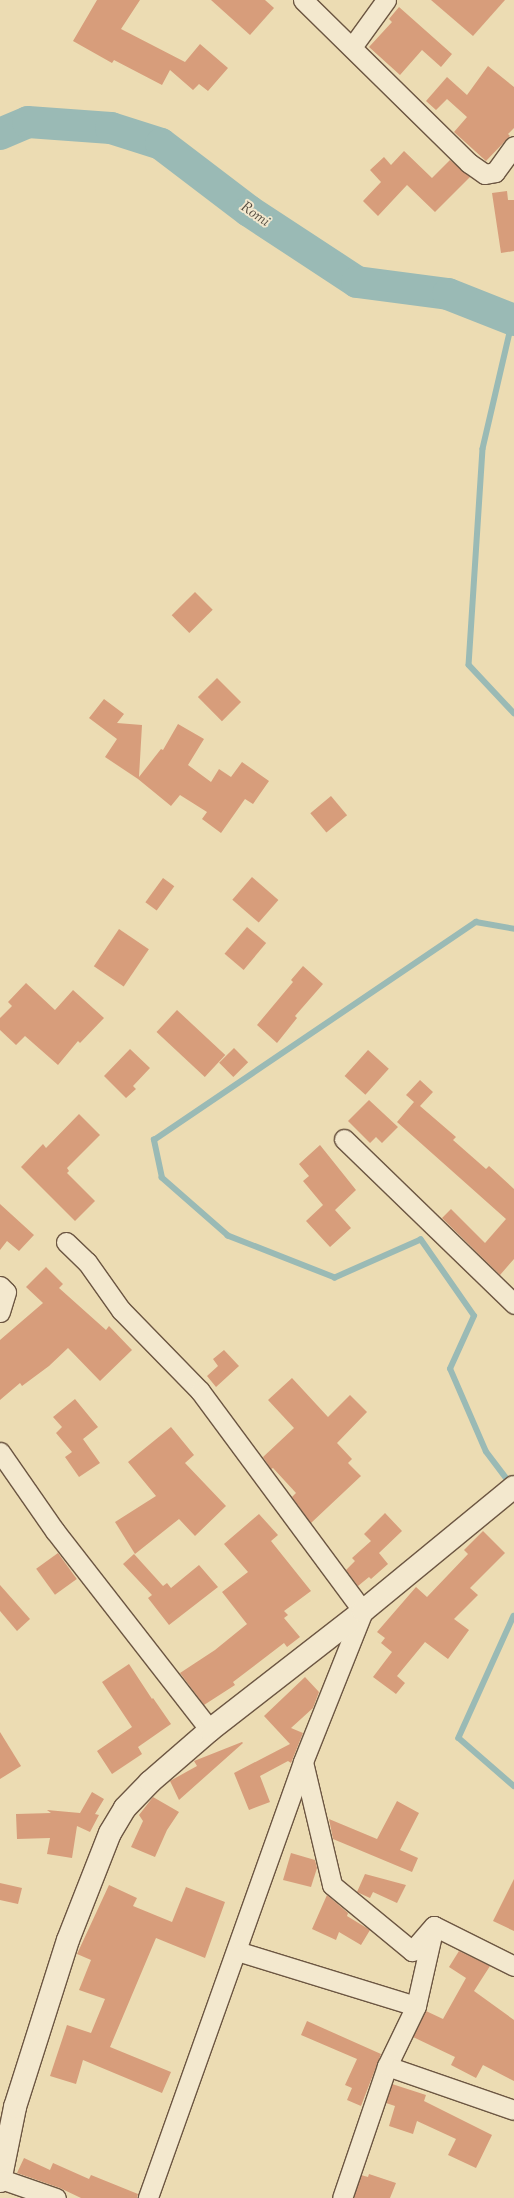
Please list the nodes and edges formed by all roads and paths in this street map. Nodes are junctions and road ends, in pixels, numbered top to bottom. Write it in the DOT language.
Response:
graph roads {
  1 [pos="303,0"];
  2 [pos="386,0"];
  3 [pos="352,47"];
  4 [pos="514,146"];
  5 [pos="344,1140"];
  6 [pos="66,1242"];
  7 [pos="0,1286"];
  8 [pos="514,1304"];
  9 [pos="0,1312"];
  10 [pos="0,1452"];
  11 [pos="514,1487"];
  12 [pos="362,1611"];
  13 [pos="210,1730"];
  14 [pos="303,1762"];
  15 [pos="434,1926"];
  16 [pos="237,1951"];
  17 [pos="514,1966"];
  18 [pos="416,2006"];
  19 [pos="387,2066"];
  20 [pos="514,2110"];
  21 [pos="0,2180"];
  22 [pos="56,2198"];
  23 [pos="148,2198"];
  24 [pos="342,2198"];
  1 -- 3 [label="street"];
  2 -- 3 [label="street"];
  3 -- 4 [label="street"];
  5 -- 8 [label="street"];
  6 -- 12 [label="street"];
  7 -- 9 [label="street"];
  10 -- 13 [label="street"];
  11 -- 12 [label="street"];
  12 -- 13 [label="street"];
  12 -- 14 [label="street"];
  13 -- 21 [label="street"];
  14 -- 15 [label="street"];
  14 -- 16 [label="street"];
  15 -- 17 [label="street"];
  15 -- 18 [label="street"];
  16 -- 18 [label="street"];
  16 -- 23 [label="street"];
  18 -- 19 [label="street"];
  19 -- 20 [label="street"];
  19 -- 24 [label="street"];
  21 -- 22 [label="street"];
}
